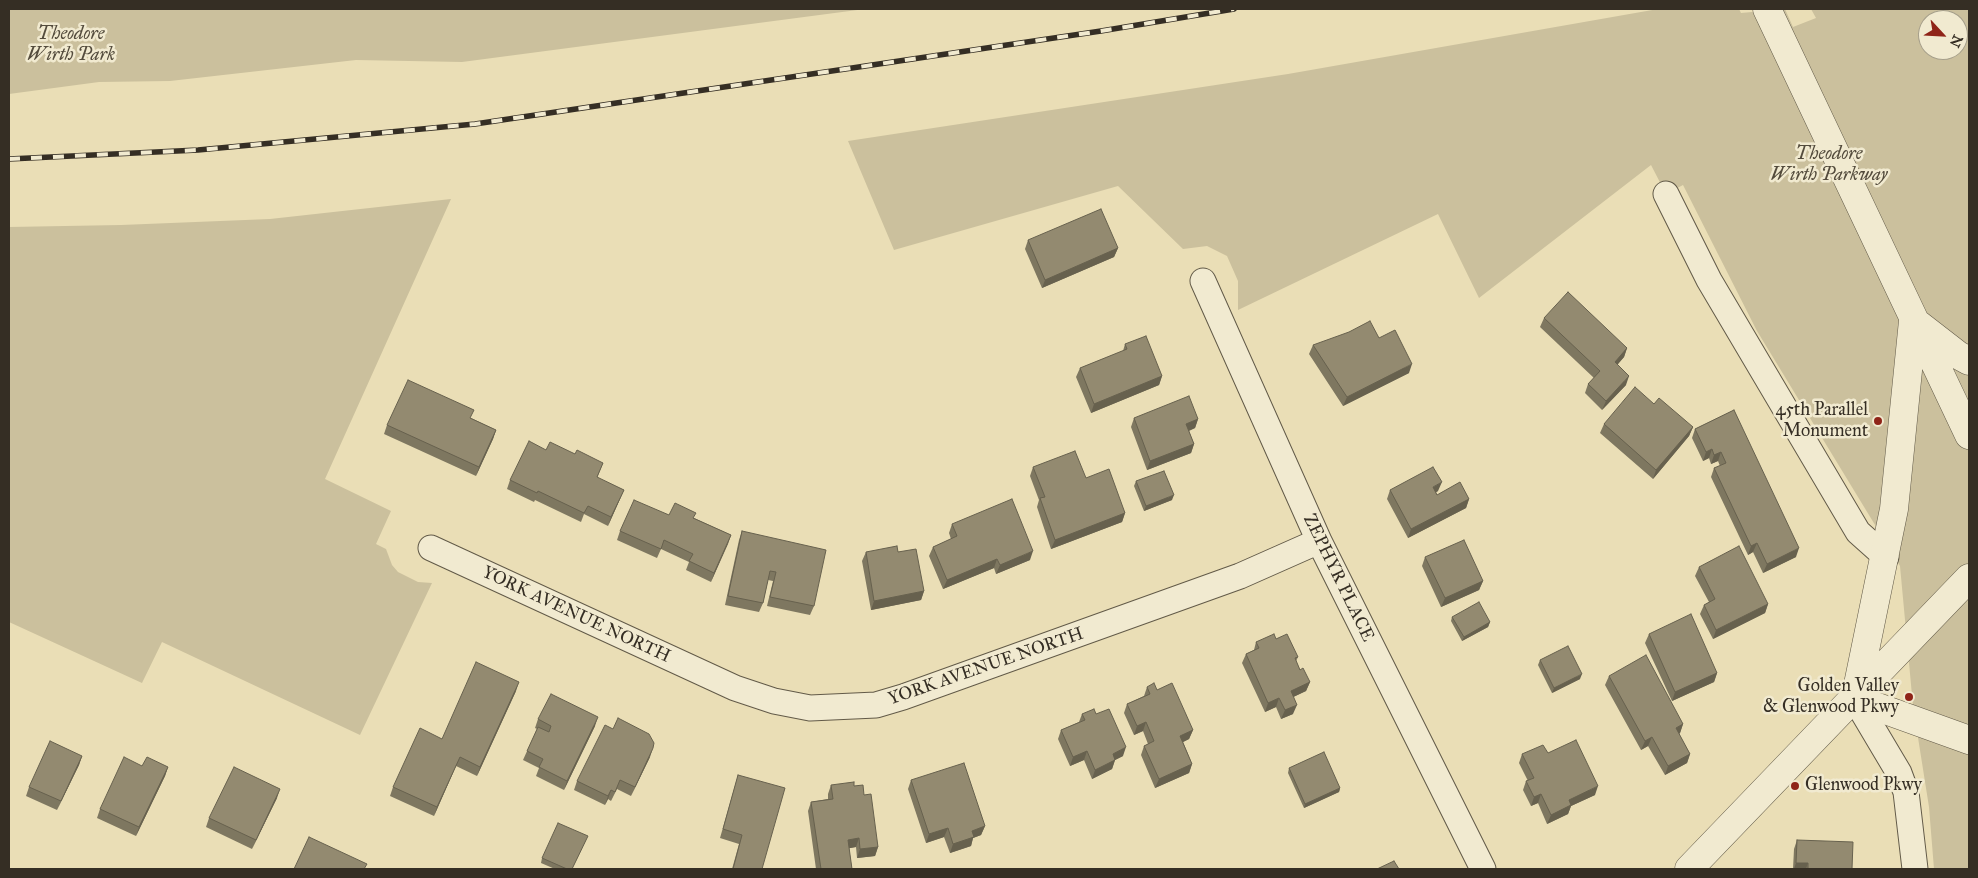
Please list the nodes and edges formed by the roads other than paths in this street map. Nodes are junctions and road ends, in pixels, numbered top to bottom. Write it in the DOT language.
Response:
graph roads {
  1 [pos="1767,9"];
  2 [pos="1666,194"];
  3 [pos="1203,281"];
  4 [pos="1913,320"];
  5 [pos="1969,361"];
  6 [pos="1969,435"];
  7 [pos="1318,541"];
  8 [pos="430,548"];
  9 [pos="1886,557"];
  10 [pos="1969,578"];
  11 [pos="1855,699"];
  12 [pos="1969,740"];
  13 [pos="1483,869"];
  14 [pos="1690,869"];
  15 [pos="1915,869"];
  1 -- 4 [label="street"];
  2 -- 9 [label="street"];
  3 -- 7 [label="street, ZEPHYR PLACE"];
  4 -- 5 [label="street"];
  4 -- 6 [label="street"];
  4 -- 9 [label="street"];
  7 -- 8 [label="street, YORK AVENUE NORTH"];
  7 -- 13 [label="street, ZEPHYR PLACE"];
  9 -- 11 [label="street"];
  10 -- 11 [label="street"];
  11 -- 12 [label="street"];
  11 -- 14 [label="street"];
  11 -- 15 [label="street"];
}
